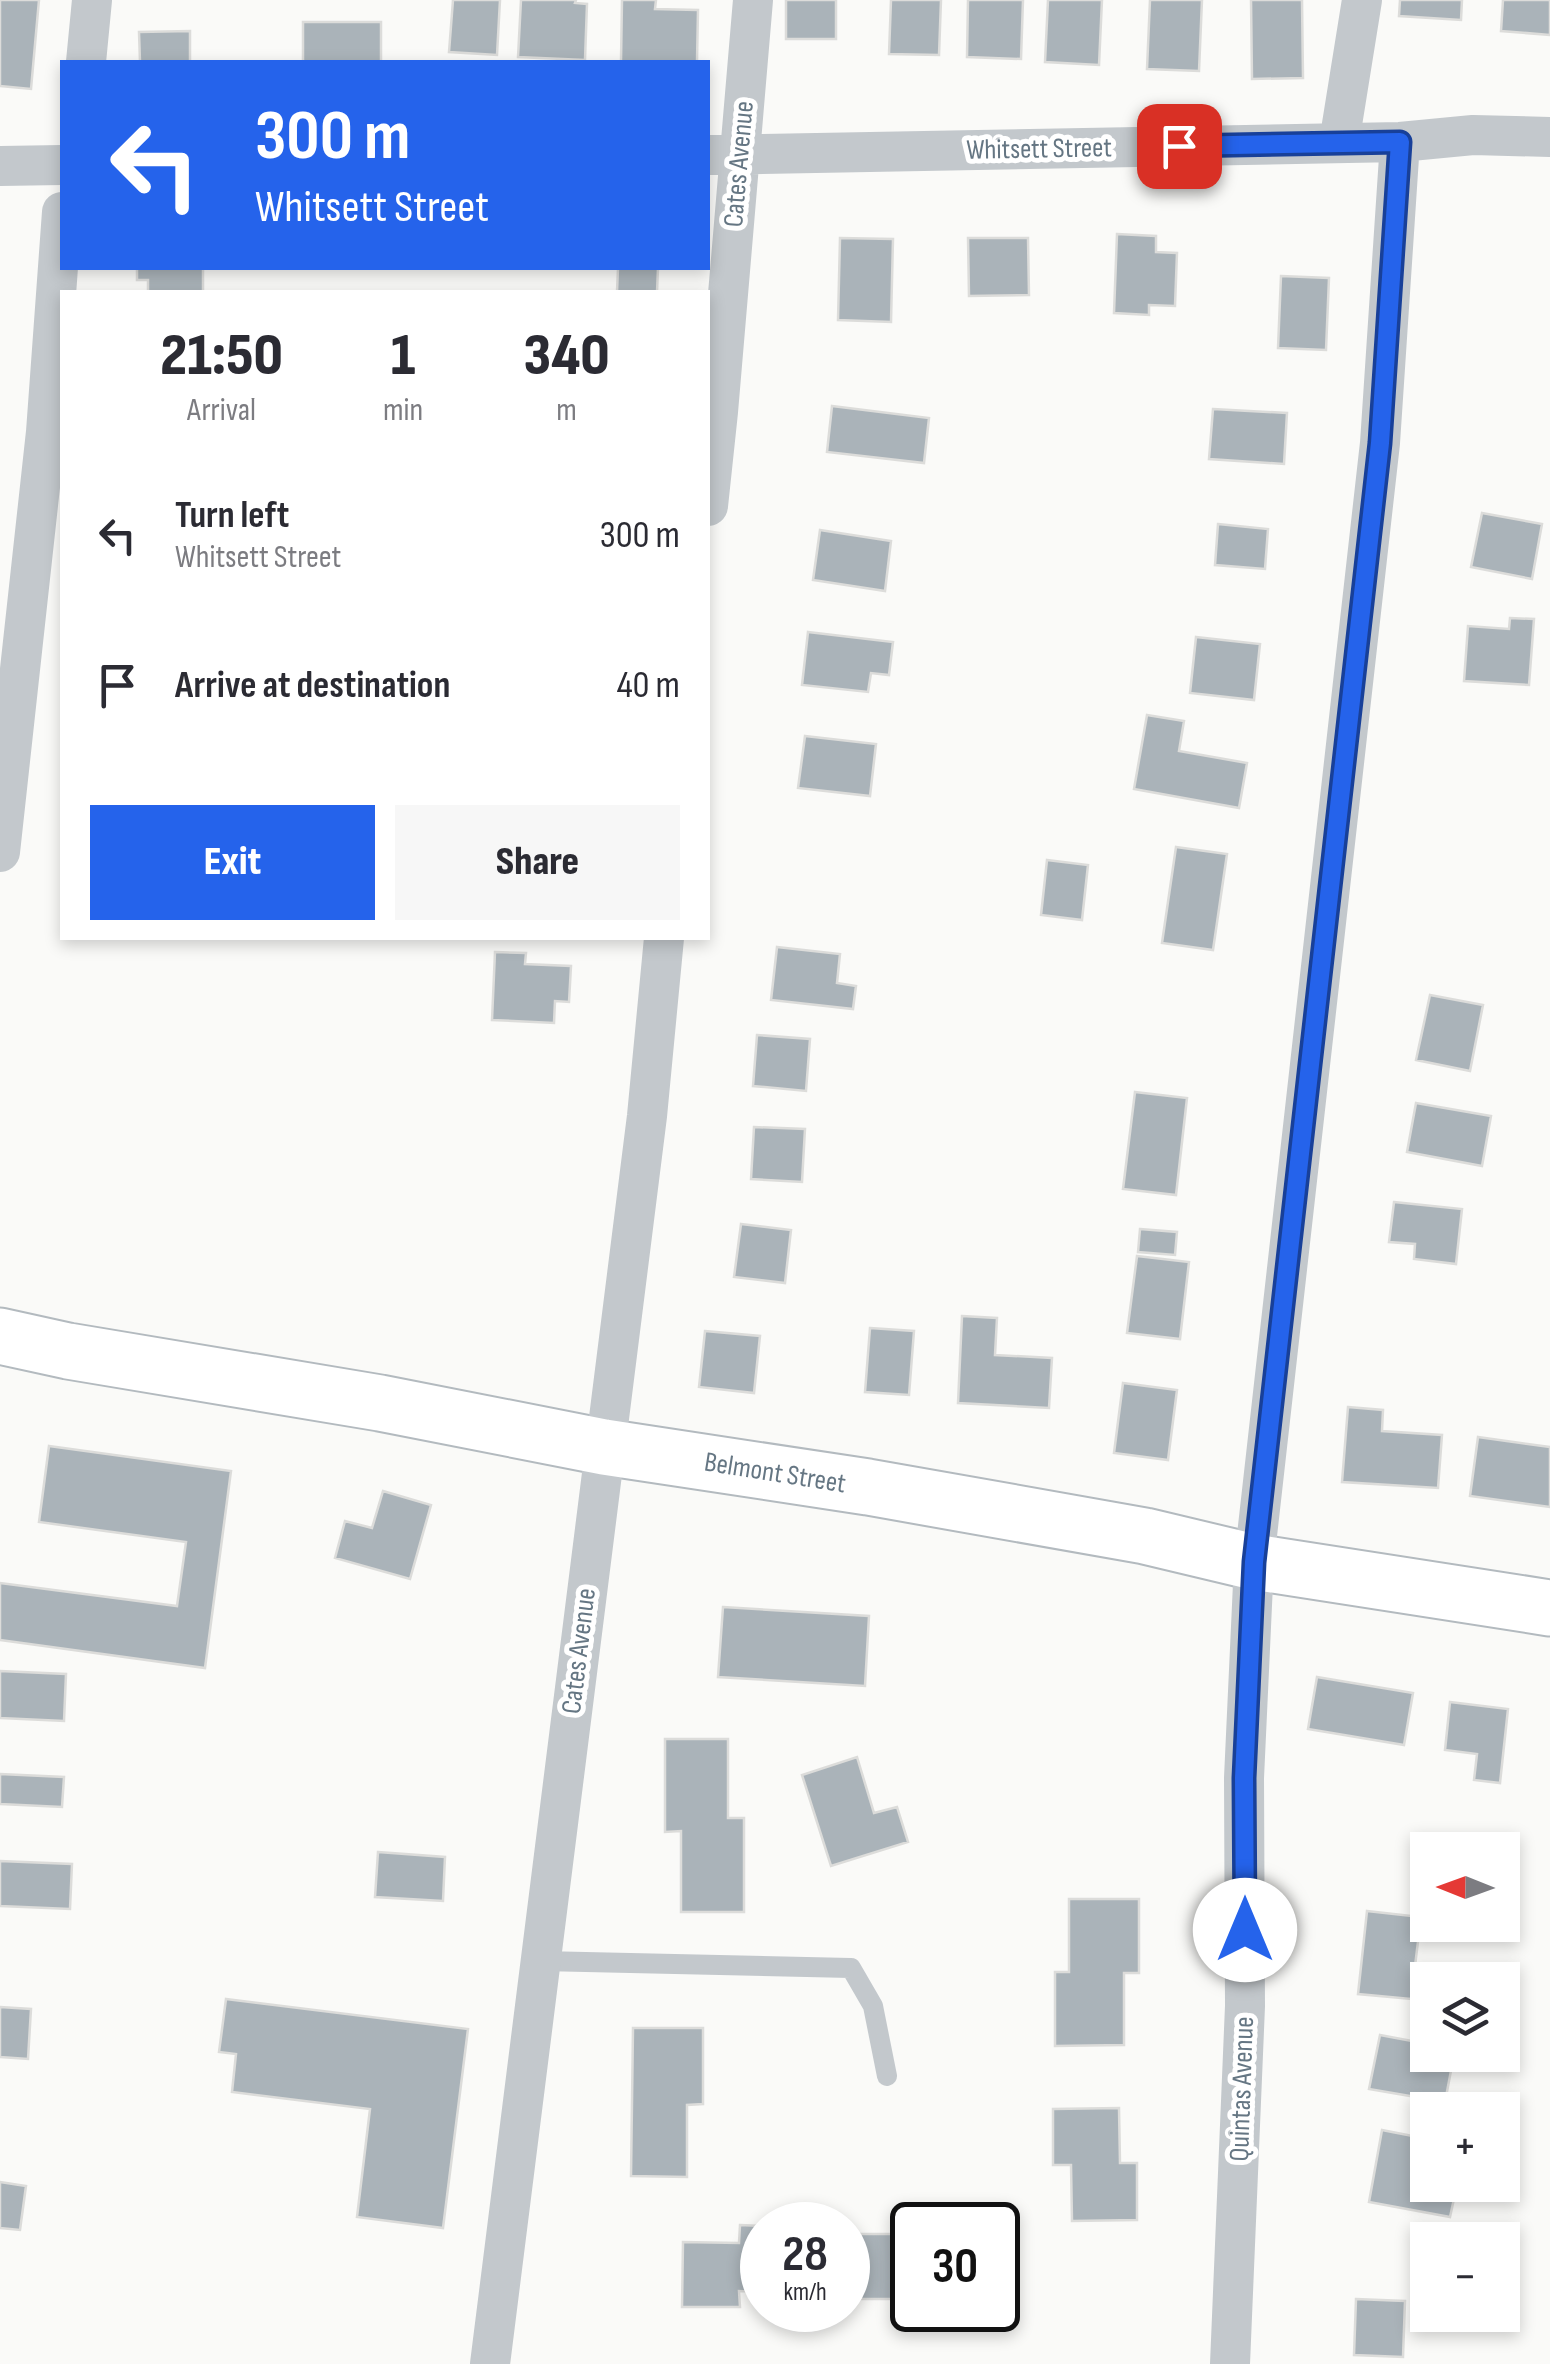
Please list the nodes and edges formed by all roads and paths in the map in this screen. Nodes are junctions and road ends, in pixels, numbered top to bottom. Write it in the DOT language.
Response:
graph roads {
  1 [pos="92,0"];
  2 [pos="753,0"];
  3 [pos="1362,0"];
  4 [pos="86,60"];
  5 [pos="1550,138"];
  6 [pos="1400,142"];
  7 [pos="1338,143"];
  8 [pos="724,155"];
  9 [pos="60,165"];
  10 [pos="0,166"];
  11 [pos="60,240"];
  12 [pos="710,462"];
  13 [pos="0,852"];
  14 [pos="664,940"];
  15 [pos="0,1336"];
  16 [pos="604,1447"];
  17 [pos="1254,1562"];
  18 [pos="1550,1608"];
  19 [pos="541,1960"];
  20 [pos="887,2076"];
  21 [pos="490,2364"];
  22 [pos="1230,2364"];
  1 -- 4 [label="street"];
  2 -- 8 [label="street, Cates Avenue"];
  3 -- 7 [label="street"];
  5 -- 6 [label="street, Whitsett Street"];
  6 -- 7 [label="street, Whitsett Street"];
  6 -- 17 [label="street, Quintas Avenue"];
  7 -- 8 [label="street, Whitsett Street"];
  8 -- 12 [label="street, Cates Avenue"];
  9 -- 10 [label="street"];
  11 -- 13 [label="street"];
  14 -- 16 [label="street, Cates Avenue"];
  15 -- 16 [label="street, Belmont Street"];
  16 -- 17 [label="street, Belmont Street"];
  16 -- 19 [label="street, Cates Avenue"];
  17 -- 18 [label="street, Belmont Street"];
  17 -- 22 [label="street, Quintas Avenue"];
  19 -- 20 [label="lane"];
  19 -- 21 [label="street, Cates Avenue"];
}
